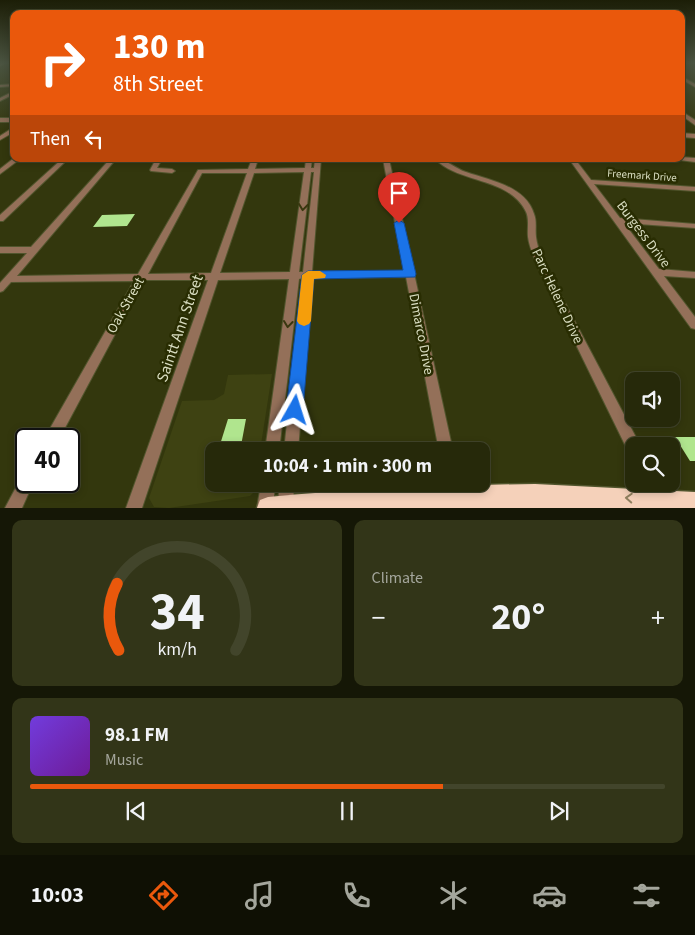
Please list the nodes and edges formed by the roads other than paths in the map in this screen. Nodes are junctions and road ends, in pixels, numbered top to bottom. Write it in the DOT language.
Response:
graph roads {
  1 [pos="685,115"];
  2 [pos="695,123"];
  3 [pos="13,162"];
  4 [pos="62,162"];
  5 [pos="110,162"];
  6 [pos="157,162"];
  7 [pos="254,162"];
  8 [pos="309,162"];
  9 [pos="318,162"];
  10 [pos="387,162"];
  11 [pos="443,162"];
  12 [pos="574,162"];
  13 [pos="308,170"];
  14 [pos="317,170"];
  15 [pos="251,171"];
  16 [pos="0,172"];
  17 [pos="172,172"];
  18 [pos="589,182"];
  19 [pos="695,189"];
  20 [pos="0,219"];
  21 [pos="617,220"];
  22 [pos="695,226"];
  23 [pos="0,250"];
  24 [pos="34,250"];
  25 [pos="656,272"];
  26 [pos="410,274"];
  27 [pos="308,275"];
  28 [pos="695,275"];
  29 [pos="294,276"];
  30 [pos="213,277"];
  31 [pos="9,279"];
  32 [pos="139,279"];
  33 [pos="0,289"];
  34 [pos="695,325"];
  35 [pos="57,428"];
  36 [pos="628,437"];
  37 [pos="273,442"];
  38 [pos="292,442"];
  39 [pos="444,442"];
  40 [pos="490,491"];
  41 [pos="271,492"];
  42 [pos="284,492"];
  43 [pos="435,492"];
  44 [pos="656,492"];
  45 [pos="21,493"];
  46 [pos="695,502"];
  47 [pos="367,503"];
  48 [pos="276,507"];
  49 [pos="13,508"];
  50 [pos="134,508"];
  1 -- 2 [label="street"];
  3 -- 16 [label="street"];
  4 -- 20 [label="street"];
  5 -- 24 [label="street"];
  6 -- 17 [label="street"];
  7 -- 15 [label="street, Saintt Ann Street"];
  8 -- 13 [label="street"];
  9 -- 14 [label="street"];
  10 -- 26 [label="street, Dimarco Drive"];
  11 -- 36 [label="street, Parc Helene Drive"];
  12 -- 18 [label="street, Burgess Drive"];
  13 -- 14 [label="street"];
  13 -- 15 [label="street"];
  13 -- 29 [label="street, one-way"];
  14 -- 27 [label="street"];
  15 -- 30 [label="street, Saintt Ann Street"];
  15 -- 32 [label="street, Oak Street"];
  18 -- 19 [label="street, Freemark Drive"];
  18 -- 21 [label="street, Burgess Drive"];
  21 -- 22 [label="street"];
  21 -- 25 [label="street, Burgess Drive"];
  23 -- 24 [label="street"];
  24 -- 31 [label="street"];
  25 -- 28 [label="street"];
  25 -- 34 [label="street, Burgess Drive"];
  26 -- 27 [label="street"];
  26 -- 39 [label="street, Dimarco Drive"];
  27 -- 29 [label="street"];
  27 -- 38 [label="street"];
  29 -- 30 [label="street"];
  29 -- 37 [label="street, one-way"];
  30 -- 32 [label="street"];
  30 -- 50 [label="street, Saintt Ann Street"];
  31 -- 32 [label="street"];
  31 -- 33 [label="street"];
  32 -- 35 [label="street, Oak Street"];
  44 -- 40 [label="highway, one-way"];
  41 -- 48 [label="street"];
  42 -- 48 [label="street"];
  43 -- 47 [label="highway"];
  44 -- 46 [label="highway"];
  45 -- 49 [label="street"];
  47 -- 48 [label="highway"];
}
